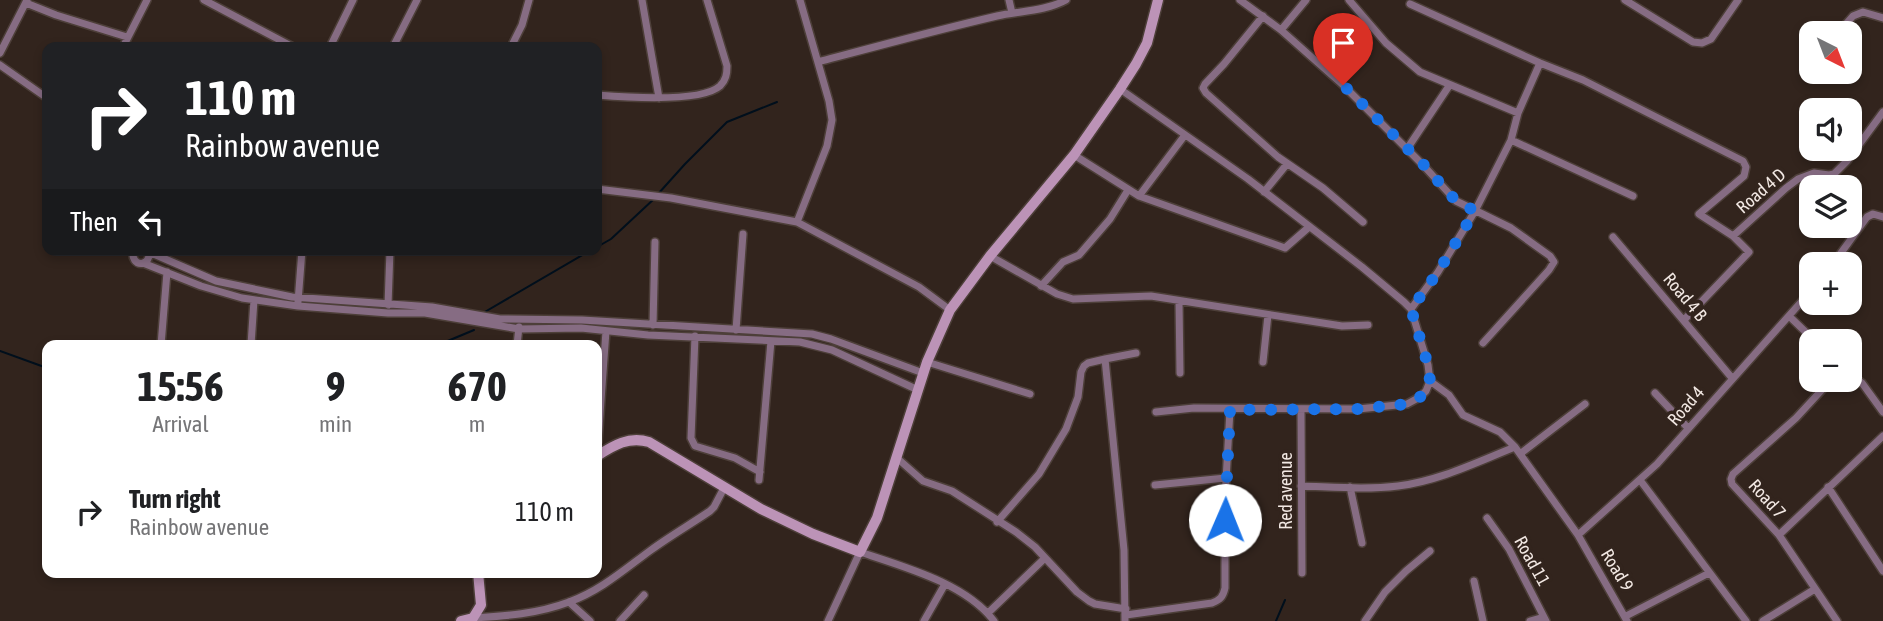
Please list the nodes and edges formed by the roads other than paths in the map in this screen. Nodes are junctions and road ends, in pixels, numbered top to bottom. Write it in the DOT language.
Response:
graph roads {
  1 [pos="147,0"];
  2 [pos="204,0"];
  3 [pos="353,0"];
  4 [pos="417,0"];
  5 [pos="529,0"];
  6 [pos="642,0"];
  7 [pos="707,0"];
  8 [pos="800,0"];
  9 [pos="1009,0"];
  10 [pos="1066,0"];
  11 [pos="1158,0"];
  12 [pos="1240,0"];
  13 [pos="1306,0"];
  14 [pos="1349,0"];
  15 [pos="1625,0"];
  16 [pos="1738,0"];
  17 [pos="26,1"];
  18 [pos="1410,4"];
  19 [pos="1012,13"];
  20 [pos="1263,16"];
  21 [pos="1883,18"];
  22 [pos="1850,21"];
  23 [pos="1281,30"];
  24 [pos="127,37"];
  25 [pos="125,42"];
  26 [pos="284,42"];
  27 [pos="332,42"];
  28 [pos="396,42"];
  29 [pos="514,42"];
  30 [pos="0,53"];
  31 [pos="818,62"];
  32 [pos="1540,63"];
  33 [pos="0,65"];
  34 [pos="1449,86"];
  35 [pos="1120,89"];
  36 [pos="42,94"];
  37 [pos="602,95"];
  38 [pos="659,97"];
  39 [pos="1518,113"];
  40 [pos="1882,115"];
  41 [pos="1185,135"];
  42 [pos="1511,139"];
  43 [pos="1407,149"];
  44 [pos="1074,155"];
  45 [pos="1287,164"];
  46 [pos="602,190"];
  47 [pos="1128,190"];
  48 [pos="1264,192"];
  49 [pos="1139,196"];
  50 [pos="1633,196"];
  51 [pos="1475,211"];
  52 [pos="1883,217"];
  53 [pos="797,222"];
  54 [pos="1363,222"];
  55 [pos="1309,227"];
  56 [pos="743,234"];
  57 [pos="1733,236"];
  58 [pos="1613,237"];
  59 [pos="655,242"];
  60 [pos="1842,252"];
  61 [pos="132,256"];
  62 [pos="148,256"];
  63 [pos="160,256"];
  64 [pos="302,256"];
  65 [pos="390,256"];
  66 [pos="990,256"];
  67 [pos="143,263"];
  68 [pos="167,272"];
  69 [pos="1041,286"];
  70 [pos="254,300"];
  71 [pos="1179,300"];
  72 [pos="298,302"];
  73 [pos="388,303"];
  74 [pos="1799,304"];
  75 [pos="1411,309"];
  76 [pos="950,310"];
  77 [pos="388,313"];
  78 [pos="1268,315"];
  79 [pos="1789,316"];
  80 [pos="520,320"];
  81 [pos="1684,320"];
  82 [pos="653,325"];
  83 [pos="1368,325"];
  84 [pos="519,329"];
  85 [pos="1803,329"];
  86 [pos="736,330"];
  87 [pos="606,331"];
  88 [pos="695,336"];
  89 [pos="161,340"];
  90 [pos="251,340"];
  91 [pos="518,340"];
  92 [pos="771,341"];
  93 [pos="1483,343"];
  94 [pos="1136,353"];
  95 [pos="1105,359"];
  96 [pos="927,362"];
  97 [pos="1263,362"];
  98 [pos="923,373"];
  99 [pos="1180,373"];
  100 [pos="1732,378"];
  101 [pos="1430,381"];
  102 [pos="1862,383"];
  103 [pos="602,386"];
  104 [pos="918,390"];
  105 [pos="1820,392"];
  106 [pos="1654,393"];
  107 [pos="1030,394"];
  108 [pos="1585,404"];
  109 [pos="1230,410"];
  110 [pos="1301,410"];
  111 [pos="1156,412"];
  112 [pos="1883,412"];
  113 [pos="1688,428"];
  114 [pos="1883,436"];
  115 [pos="1518,451"];
  116 [pos="602,453"];
  117 [pos="897,458"];
  118 [pos="1226,478"];
  119 [pos="1640,480"];
  120 [pos="1155,485"];
  121 [pos="1301,486"];
  122 [pos="1350,487"];
  123 [pos="1828,487"];
  124 [pos="724,488"];
  125 [pos="1488,518"];
  126 [pos="998,522"];
  127 [pos="1578,535"];
  128 [pos="1779,535"];
  129 [pos="1362,542"];
  130 [pos="1430,551"];
  131 [pos="860,552"];
  132 [pos="1045,558"];
  133 [pos="1883,571"];
  134 [pos="1302,573"];
  135 [pos="1709,573"];
  136 [pos="479,578"];
  137 [pos="1474,580"];
  138 [pos="945,584"];
  139 [pos="1815,589"];
  140 [pos="644,595"];
  141 [pos="569,602"];
  142 [pos="988,613"];
  143 [pos="1126,615"];
  144 [pos="473,618"];
  145 [pos="1545,619"];
  146 [pos="1627,619"];
  147 [pos="461,621"];
  148 [pos="590,621"];
  149 [pos="620,621"];
  150 [pos="828,621"];
  151 [pos="924,621"];
  152 [pos="994,621"];
  153 [pos="1365,621"];
  154 [pos="1483,621"];
  155 [pos="1530,621"];
  156 [pos="1746,621"];
  157 [pos="1763,621"];
  158 [pos="1837,621"];
  1 -- 24 [label="street"];
  2 -- 26 [label="street"];
  3 -- 27 [label="street"];
  4 -- 28 [label="street"];
  5 -- 29 [label="street"];
  6 -- 38 [label="street"];
  7 -- 38 [label="street"];
  8 -- 31 [label="street"];
  9 -- 19 [label="street"];
  10 -- 19 [label="street"];
  11 -- 35 [label="street"];
  12 -- 20 [label="street"];
  13 -- 23 [label="street"];
  14 -- 34 [label="street"];
  15 -- 16 [label="street"];
  17 -- 24 [label="street"];
  17 -- 30 [label="street"];
  18 -- 32 [label="street"];
  19 -- 31 [label="street"];
  20 -- 23 [label="street"];
  20 -- 45 [label="street"];
  21 -- 22 [label="street"];
  23 -- 43 [label="street"];
  24 -- 25 [label="street"];
  31 -- 53 [label="street"];
  32 -- 39 [label="street"];
  32 -- 57 [label="street"];
  33 -- 36 [label="street"];
  34 -- 39 [label="street"];
  34 -- 43 [label="street"];
  35 -- 41 [label="street"];
  35 -- 44 [label="street"];
  37 -- 38 [label="street"];
  39 -- 42 [label="street"];
  40 -- 57 [label="street, Road 4 D"];
  41 -- 48 [label="street"];
  41 -- 49 [label="street"];
  42 -- 50 [label="street"];
  42 -- 51 [label="street"];
  43 -- 51 [label="street"];
  44 -- 47 [label="street"];
  44 -- 66 [label="street"];
  45 -- 48 [label="street"];
  45 -- 54 [label="street"];
  46 -- 53 [label="street"];
  47 -- 49 [label="street"];
  47 -- 69 [label="street"];
  48 -- 55 [label="street"];
  49 -- 55 [label="street"];
  51 -- 75 [label="street"];
  51 -- 93 [label="street"];
  52 -- 60 [label="street"];
  53 -- 76 [label="street"];
  55 -- 75 [label="street"];
  56 -- 86 [label="street"];
  57 -- 81 [label="street"];
  58 -- 81 [label="street, Road 4 B"];
  59 -- 82 [label="street"];
  61 -- 67 [label="street"];
  62 -- 67 [label="street"];
  63 -- 72 [label="street"];
  64 -- 72 [label="street"];
  65 -- 73 [label="street"];
  66 -- 69 [label="street"];
  66 -- 76 [label="street"];
  67 -- 68 [label="street"];
  68 -- 70 [label="street"];
  68 -- 89 [label="street"];
  69 -- 71 [label="street"];
  70 -- 72 [label="street"];
  70 -- 90 [label="street"];
  71 -- 78 [label="street"];
  71 -- 99 [label="street"];
  72 -- 73 [label="street"];
  72 -- 77 [label="street"];
  73 -- 77 [label="street"];
  73 -- 80 [label="street"];
  74 -- 79 [label="street, Road 4"];
  75 -- 101 [label="street"];
  76 -- 96 [label="street"];
  77 -- 84 [label="street"];
  78 -- 83 [label="street"];
  78 -- 97 [label="street"];
  79 -- 85 [label="street"];
  79 -- 100 [label="street, Road 4"];
  80 -- 82 [label="street"];
  80 -- 84 [label="street"];
  81 -- 100 [label="street, Road 4 B"];
  82 -- 86 [label="street"];
  84 -- 87 [label="street"];
  84 -- 91 [label="street"];
  86 -- 98 [label="street"];
  87 -- 88 [label="street"];
  87 -- 103 [label="street"];
  88 -- 92 [label="street"];
  88 -- 92 [label="street"];
  92 -- 104 [label="street"];
  94 -- 95 [label="street"];
  95 -- 126 [label="street"];
  95 -- 143 [label="street"];
  96 -- 98 [label="street"];
  96 -- 107 [label="street"];
  98 -- 104 [label="street"];
  100 -- 113 [label="street, Road 4"];
  101 -- 110 [label="street"];
  101 -- 115 [label="street, Road 9"];
  102 -- 112 [label="street"];
  104 -- 117 [label="street"];
  105 -- 128 [label="street, Road 7"];
  106 -- 113 [label="street"];
  108 -- 115 [label="street"];
  109 -- 110 [label="street"];
  109 -- 111 [label="street"];
  109 -- 118 [label="street"];
  110 -- 121 [label="street, Red avenue"];
  113 -- 119 [label="street, Road 4"];
  114 -- 123 [label="street"];
  115 -- 122 [label="street"];
  115 -- 127 [label="street, Road 9"];
  116 -- 124 [label="street"];
  117 -- 126 [label="street"];
  117 -- 131 [label="street"];
  118 -- 120 [label="street"];
  118 -- 143 [label="street"];
  119 -- 127 [label="street, Road 4"];
  119 -- 135 [label="street"];
  121 -- 122 [label="street"];
  121 -- 134 [label="street, Red avenue"];
  122 -- 129 [label="street"];
  123 -- 128 [label="street"];
  123 -- 133 [label="street"];
  124 -- 131 [label="street"];
  124 -- 141 [label="street"];
  125 -- 145 [label="street, Road 11"];
  126 -- 132 [label="street"];
  127 -- 146 [label="street, Road 9"];
  128 -- 139 [label="street, Road 7"];
  130 -- 153 [label="street"];
  131 -- 138 [label="street"];
  131 -- 150 [label="street"];
  132 -- 142 [label="street"];
  132 -- 143 [label="street"];
  135 -- 146 [label="street"];
  135 -- 156 [label="street"];
  136 -- 144 [label="street"];
  137 -- 154 [label="street"];
  138 -- 142 [label="street"];
  138 -- 151 [label="street"];
  139 -- 157 [label="street"];
  139 -- 158 [label="street, Road 7"];
  140 -- 149 [label="street"];
  141 -- 144 [label="street"];
  141 -- 148 [label="street"];
  142 -- 152 [label="street"];
  144 -- 147 [label="street"];
  145 -- 155 [label="street"];
}
